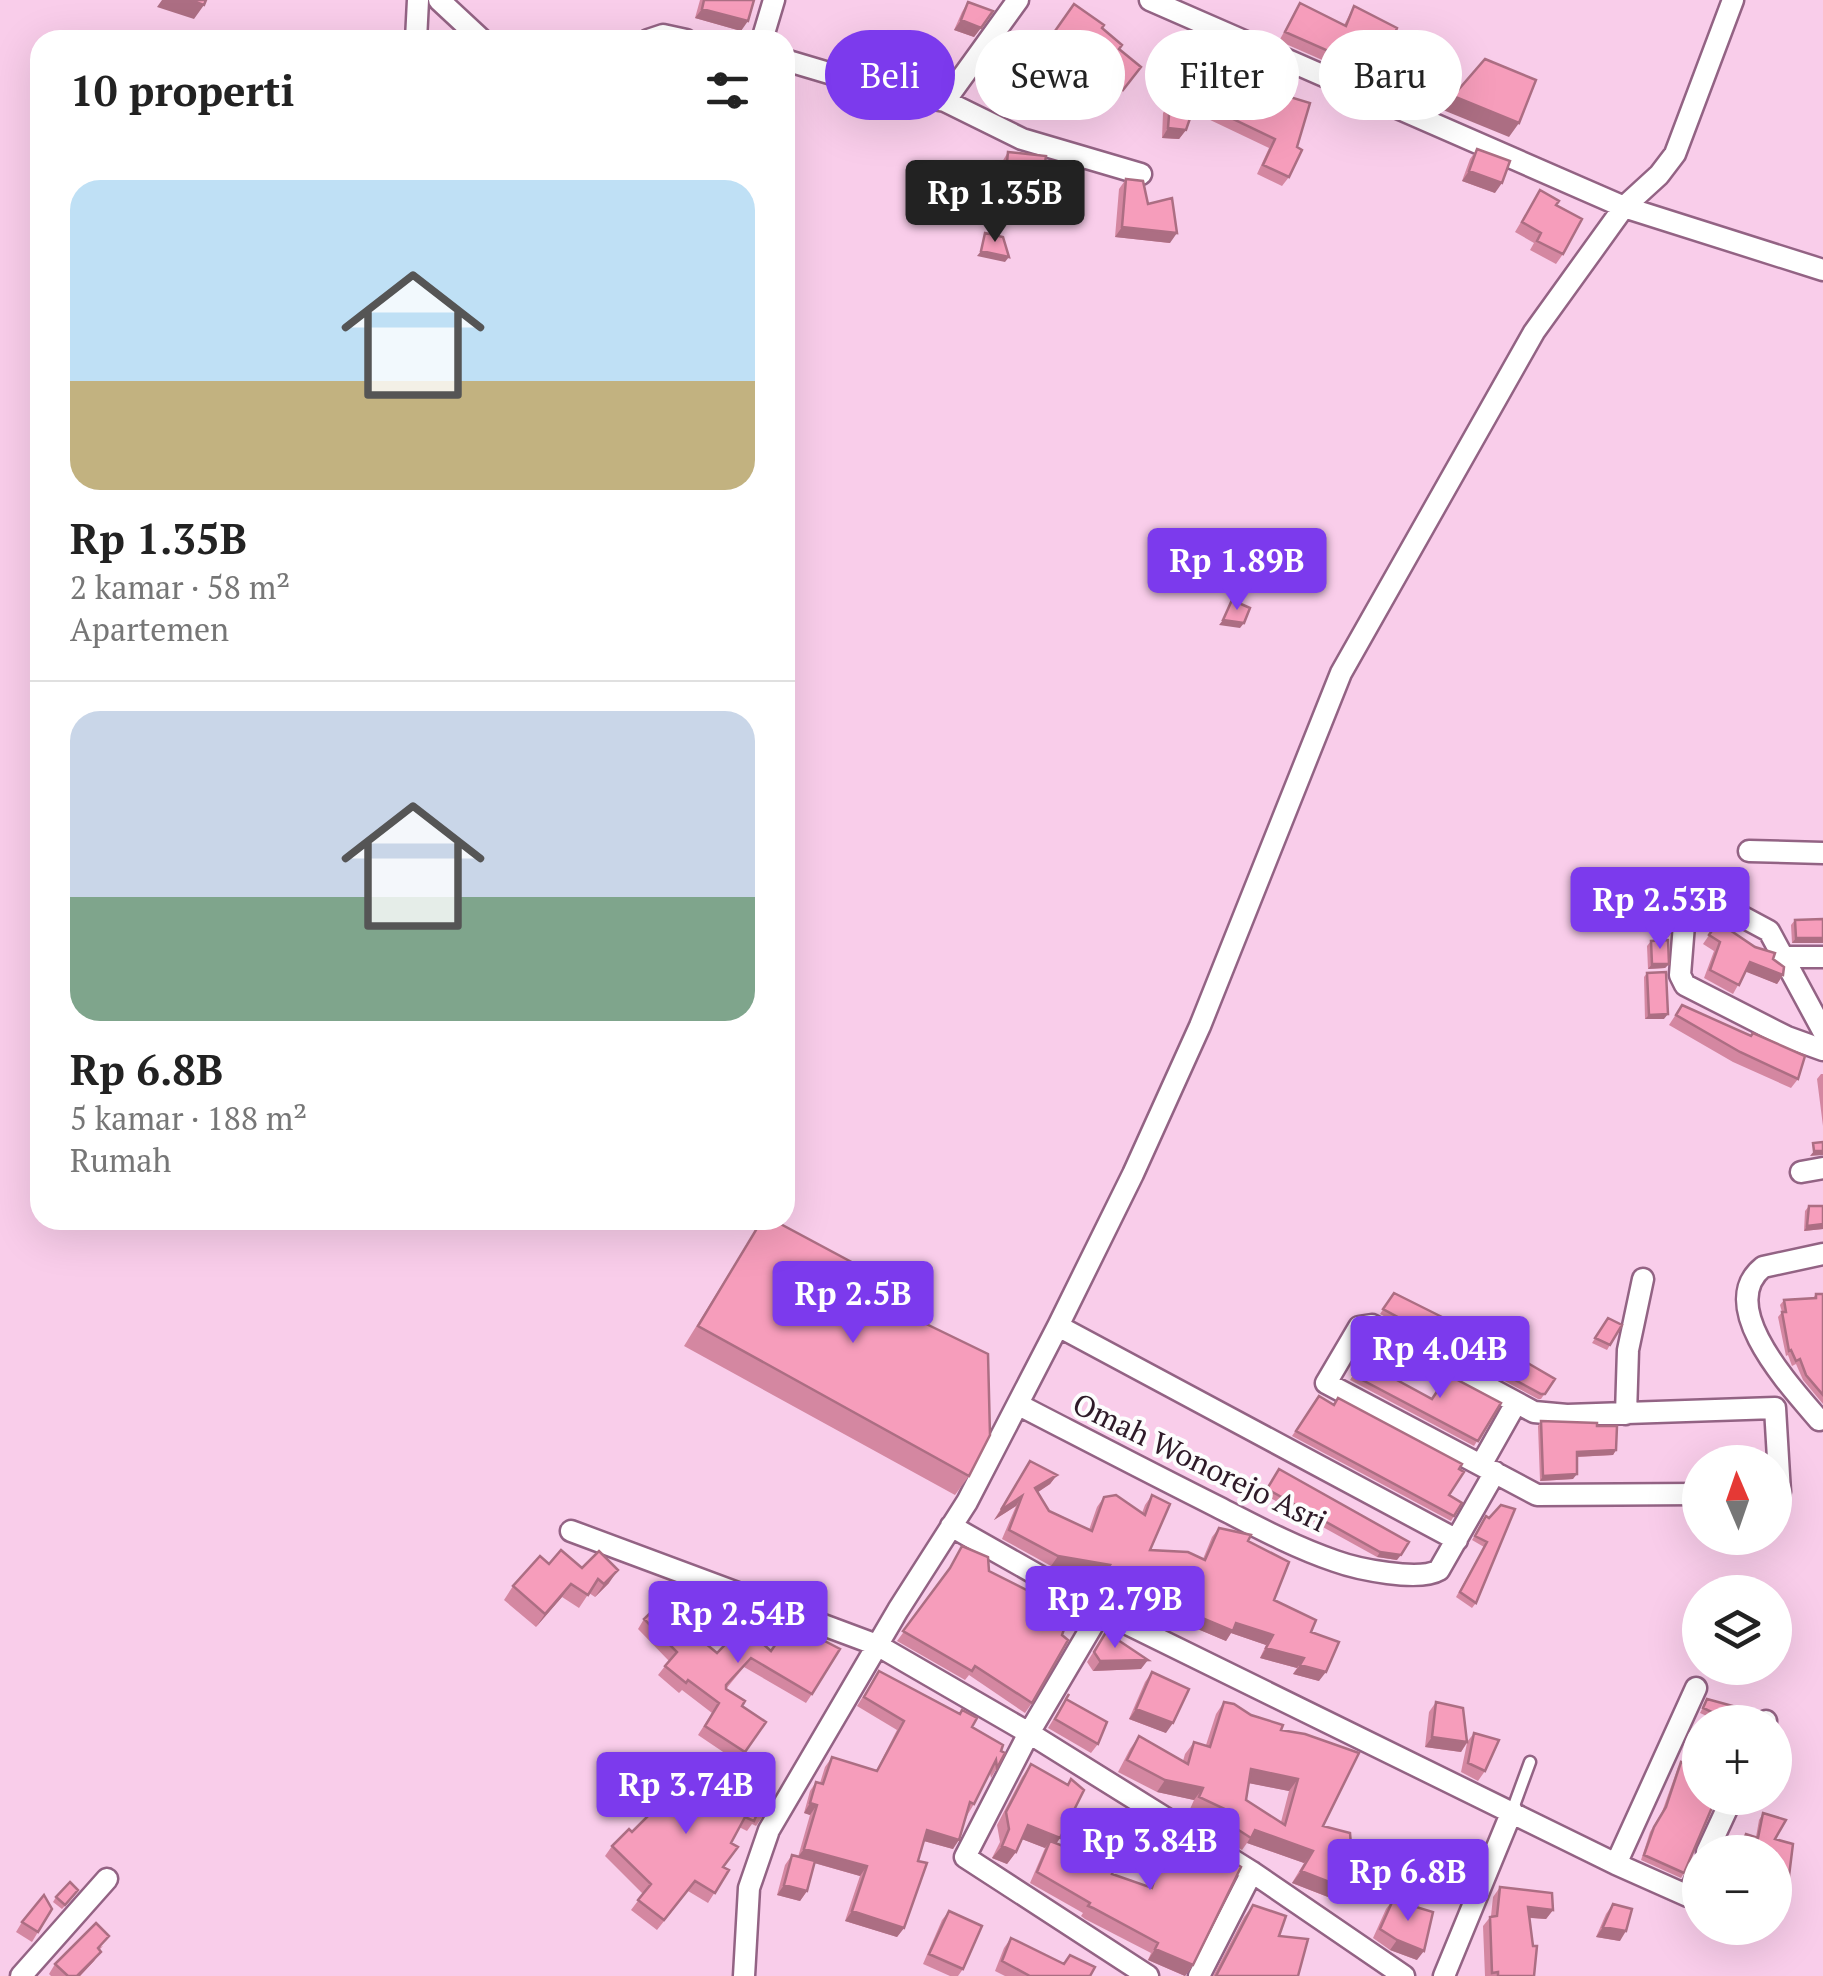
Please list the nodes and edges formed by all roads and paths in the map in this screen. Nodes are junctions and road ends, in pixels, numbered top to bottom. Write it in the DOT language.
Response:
graph roads {
  1 [pos="418,0"];
  2 [pos="439,0"];
  3 [pos="774,0"];
  4 [pos="1018,0"];
  5 [pos="1150,0"];
  6 [pos="1733,0"];
  7 [pos="416,30"];
  8 [pos="471,30"];
  9 [pos="765,30"];
  10 [pos="795,63"];
  11 [pos="825,72"];
  12 [pos="955,87"];
  13 [pos="955,106"];
  14 [pos="1142,174"];
  15 [pos="1624,208"];
  16 [pos="1823,270"];
  17 [pos="1749,851"];
  18 [pos="1823,853"];
  19 [pos="1784,957"];
  20 [pos="1823,957"];
  21 [pos="1823,1031"];
  22 [pos="1823,1050"];
  23 [pos="1823,1168"];
  24 [pos="1802,1172"];
  25 [pos="1823,1254"];
  26 [pos="1643,1279"];
  27 [pos="1058,1326"];
  28 [pos="1516,1403"];
  29 [pos="1019,1405"];
  30 [pos="1626,1414"];
  31 [pos="1820,1420"];
  32 [pos="1777,1445"];
  33 [pos="1488,1468"];
  34 [pos="1682,1494"];
  35 [pos="951,1526"];
  36 [pos="571,1532"];
  37 [pos="1457,1540"];
  38 [pos="1100,1611"];
  39 [pos="877,1645"];
  40 [pos="1696,1688"];
  41 [pos="1029,1734"];
  42 [pos="1530,1762"];
  43 [pos="1512,1811"];
  44 [pos="1616,1864"];
  45 [pos="1252,1872"];
  46 [pos="108,1879"];
  47 [pos="1682,1893"];
  48 [pos="21,1976"];
  49 [pos="744,1976"];
  50 [pos="1148,1976"];
  51 [pos="1199,1976"];
  52 [pos="1404,1976"];
  53 [pos="1444,1976"];
  1 -- 7 [label="street"];
  2 -- 8 [label="street"];
  3 -- 9 [label="street"];
  4 -- 12 [label="street"];
  5 -- 15 [label="street"];
  6 -- 15 [label="street"];
  10 -- 11 [label="street"];
  13 -- 14 [label="street"];
  15 -- 16 [label="street"];
  15 -- 27 [label="street"];
  17 -- 18 [label="street"];
  19 -- 20 [label="street"];
  19 -- 21 [label="street"];
  19 -- 22 [label="street"];
  23 -- 24 [label="street"];
  25 -- 31 [label="street"];
  26 -- 30 [label="street"];
  27 -- 29 [label="street"];
  27 -- 37 [label="street, Omah Wonorejo Asri"];
  28 -- 30 [label="street"];
  28 -- 33 [label="street, Omah Wonorejo Asri"];
  28 -- 33 [label="street"];
  29 -- 35 [label="street"];
  29 -- 37 [label="street, Omah Wonorejo Asri"];
  30 -- 32 [label="street"];
  33 -- 34 [label="street"];
  33 -- 37 [label="street, Omah Wonorejo Asri"];
  35 -- 38 [label="street"];
  35 -- 39 [label="street"];
  36 -- 39 [label="street"];
  38 -- 41 [label="street"];
  38 -- 43 [label="street"];
  39 -- 41 [label="street"];
  39 -- 49 [label="street"];
  40 -- 44 [label="street"];
  41 -- 45 [label="street"];
  41 -- 50 [label="street"];
  42 -- 43 [label="lane"];
  43 -- 44 [label="street"];
  43 -- 53 [label="street"];
  44 -- 47 [label="street"];
  45 -- 51 [label="street"];
  45 -- 52 [label="street"];
  46 -- 48 [label="street"];
}
